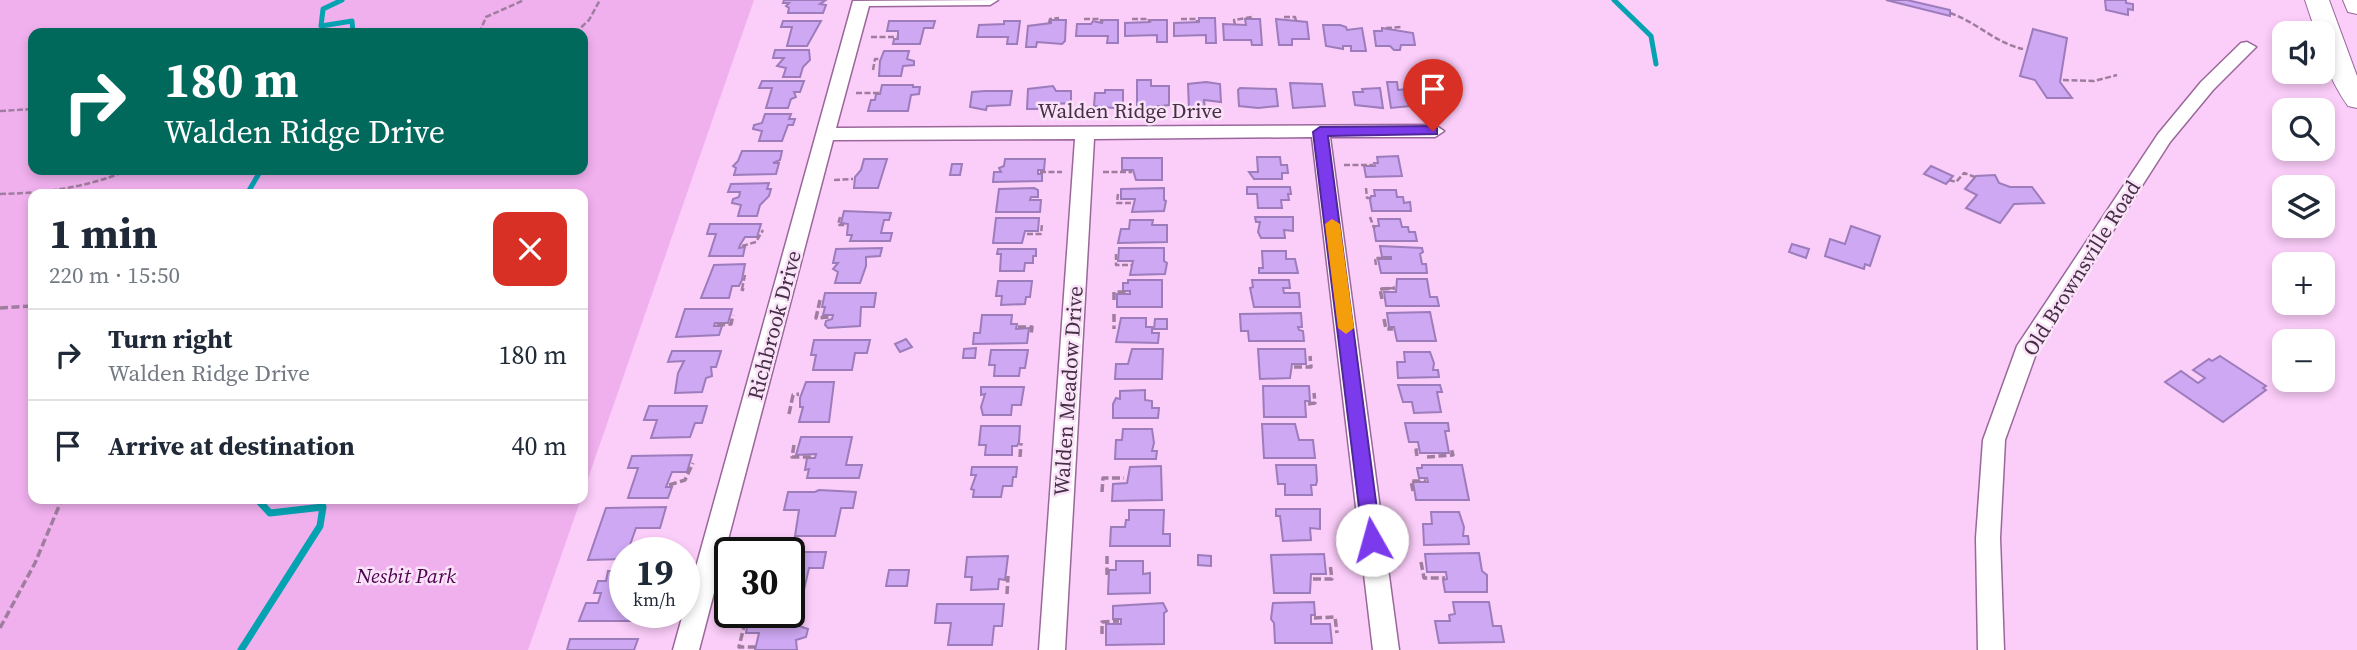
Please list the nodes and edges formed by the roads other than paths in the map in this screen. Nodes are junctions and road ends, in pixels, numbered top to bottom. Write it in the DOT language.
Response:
graph roads {
  1 [pos="990,0"];
  2 [pos="2317,0"];
  3 [pos="2355,0"];
  4 [pos="861,1"];
  5 [pos="2357,7"];
  6 [pos="2247,47"];
  7 [pos="2357,100"];
  8 [pos="1435,131"];
  9 [pos="1320,132"];
  10 [pos="1085,133"];
  11 [pos="826,134"];
  12 [pos="687,650"];
  13 [pos="1052,650"];
  14 [pos="1386,650"];
  15 [pos="1991,650"];
  1 -- 4 [label="street"];
  2 -- 7 [label="main road"];
  3 -- 5 [label="main road"];
  4 -- 11 [label="street, Richbrook Drive"];
  6 -- 15 [label="street, Old Brownsville Road"];
  8 -- 9 [label="street, Walden Ridge Drive"];
  9 -- 10 [label="street, Walden Ridge Drive"];
  9 -- 14 [label="street"];
  10 -- 11 [label="street, Walden Ridge Drive"];
  10 -- 13 [label="street, Walden Meadow Drive"];
  11 -- 12 [label="street, Richbrook Drive"];
}
